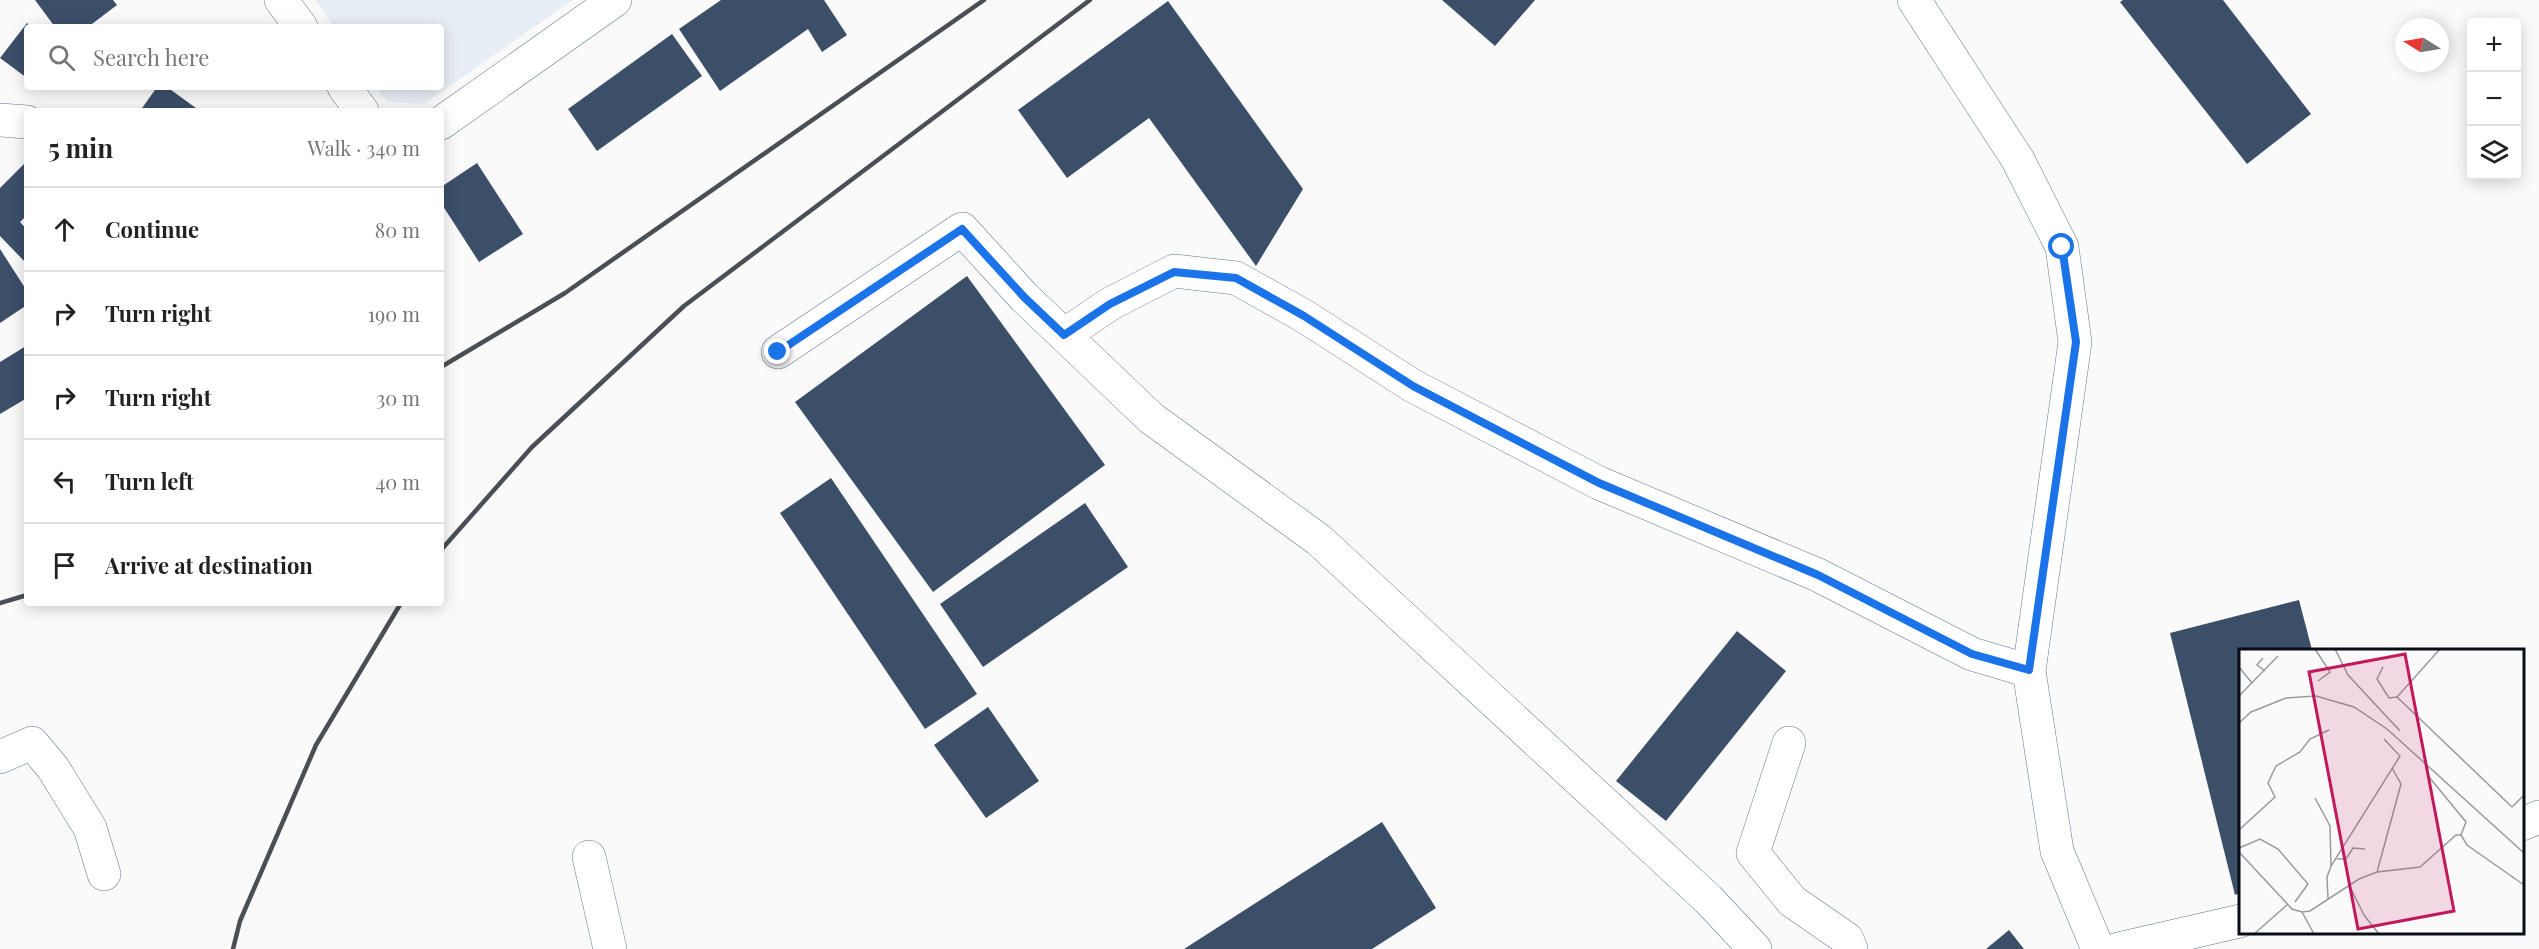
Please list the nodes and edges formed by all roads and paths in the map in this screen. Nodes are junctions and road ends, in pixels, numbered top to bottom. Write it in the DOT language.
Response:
graph roads {
  1 [pos="281,0"];
  2 [pos="615,0"];
  3 [pos="1914,0"];
  4 [pos="299,24"];
  5 [pos="346,90"];
  6 [pos="360,108"];
  7 [pos="0,120"];
  8 [pos="444,121"];
  9 [pos="24,122"];
  10 [pos="1064,335"];
  11 [pos="778,352"];
  12 [pos="2029,670"];
  13 [pos="1789,743"];
  14 [pos="0,757"];
  15 [pos="2539,817"];
  16 [pos="2524,824"];
  17 [pos="590,857"];
  18 [pos="104,874"];
  19 [pos="2239,921"];
  20 [pos="610,949"];
  21 [pos="1755,949"];
  22 [pos="1851,949"];
  23 [pos="2098,949"];
  24 [pos="2118,949"];
  1 -- 4 [label="street"];
  2 -- 8 [label="street"];
  3 -- 12 [label="street"];
  5 -- 6 [label="street"];
  7 -- 9 [label="street"];
  10 -- 11 [label="street"];
  10 -- 12 [label="street"];
  10 -- 21 [label="street"];
  12 -- 23 [label="street"];
  13 -- 22 [label="street"];
  14 -- 18 [label="street"];
  15 -- 16 [label="street"];
  17 -- 20 [label="street"];
  19 -- 24 [label="street"];
}
